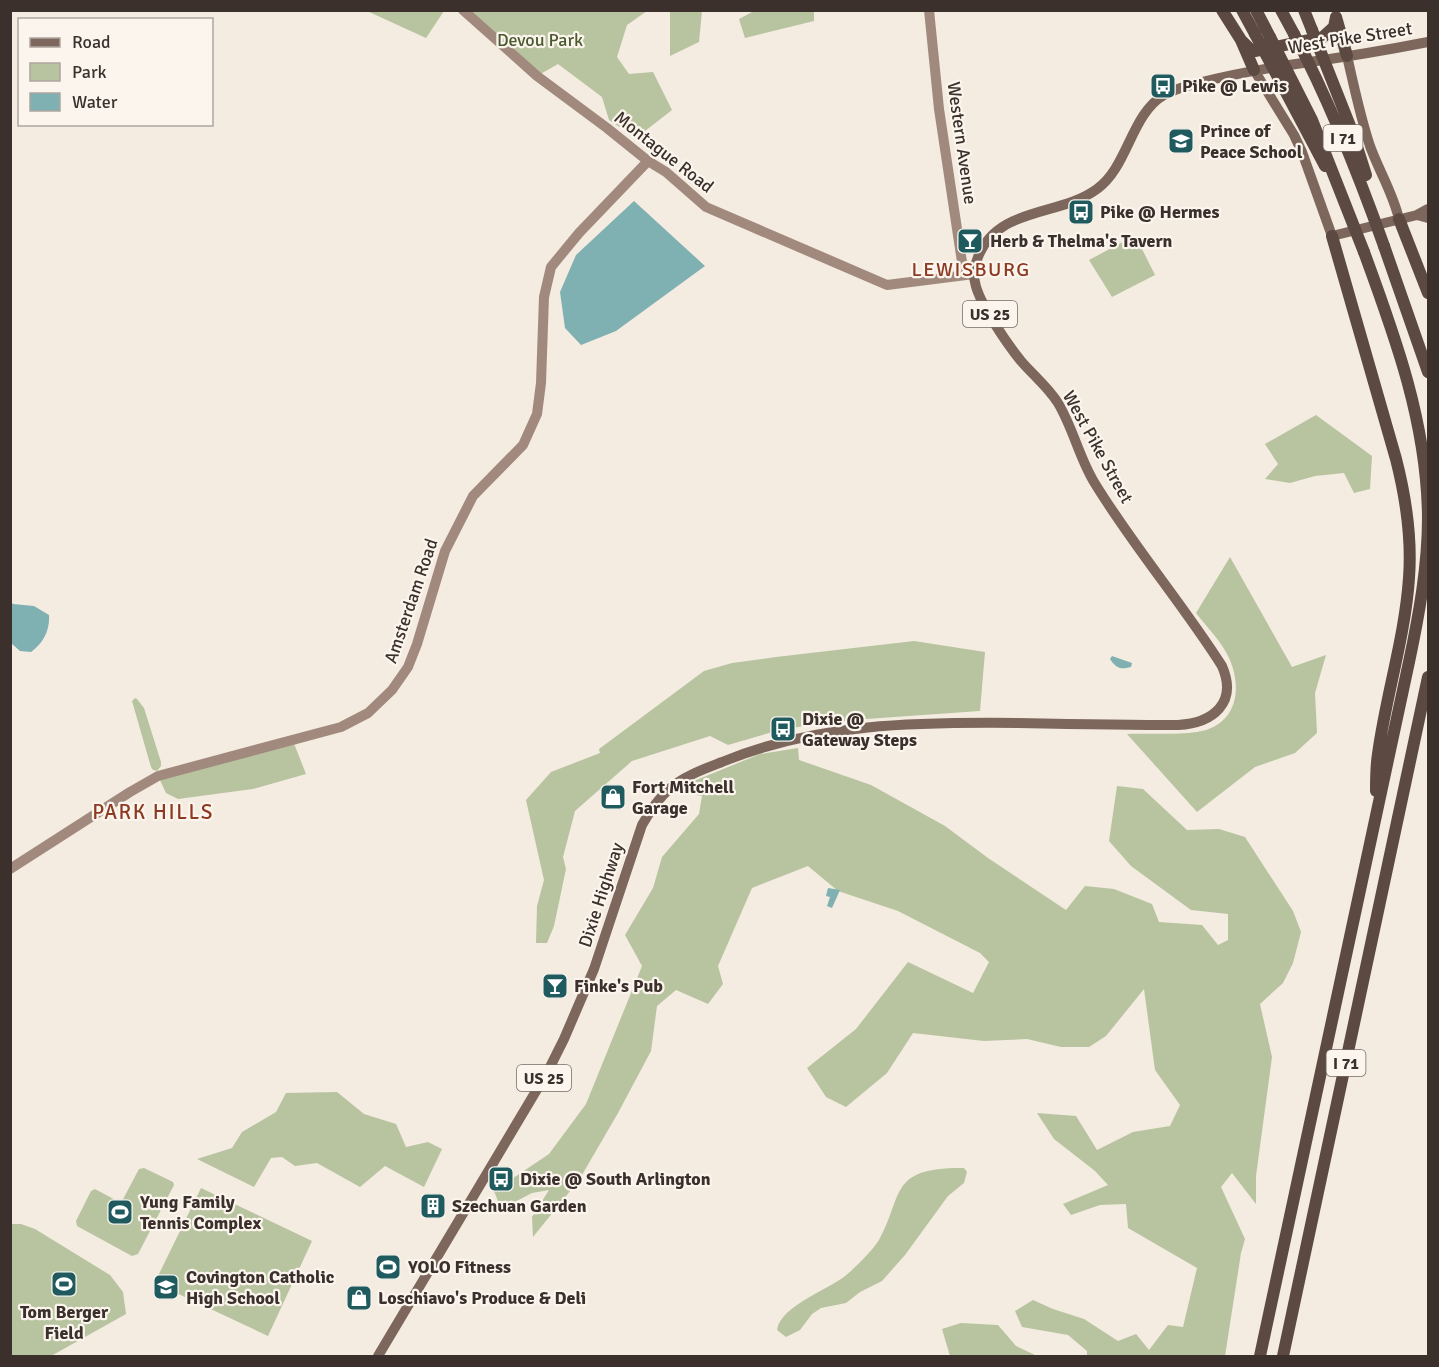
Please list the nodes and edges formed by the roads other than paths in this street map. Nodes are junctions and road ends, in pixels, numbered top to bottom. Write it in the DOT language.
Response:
graph roads {
  1 [pos="463,10"];
  2 [pos="929,10"];
  3 [pos="1222,10"];
  4 [pos="1242,10"];
  5 [pos="1256,10"];
  6 [pos="1281,10"];
  7 [pos="1304,10"];
  8 [pos="1334,14"];
  9 [pos="1241,40"];
  10 [pos="1428,42"];
  11 [pos="1347,56"];
  12 [pos="1254,70"];
  13 [pos="648,161"];
  14 [pos="1428,209"];
  15 [pos="1417,215"];
  16 [pos="1428,218"];
  17 [pos="1399,219"];
  18 [pos="1353,221"];
  19 [pos="1332,236"];
  20 [pos="1387,245"];
  21 [pos="975,274"];
  22 [pos="1428,293"];
  23 [pos="1428,372"];
  24 [pos="1428,677"];
  25 [pos="1428,711"];
  26 [pos="765,746"];
  27 [pos="1407,769"];
  28 [pos="1374,825"];
  29 [pos="10,869"];
  30 [pos="378,1356"];
  31 [pos="1260,1356"];
  32 [pos="1283,1356"];
  1 -- 13 [label="street, Montague Road"];
  2 -- 21 [label="street, Western Avenue"];
  3 -- 9 [label="highway"];
  4 -- 18 [label="highway, bridge"];
  5 -- 18 [label="highway, I 71, bridge"];
  6 -- 20 [label="highway, I 71, bridge"];
  7 -- 20 [label="highway, bridge"];
  8 -- 9 [label="highway"];
  8 -- 11 [label="highway"];
  9 -- 12 [label="highway"];
  10 -- 11 [label="main road, West Pike Street"];
  11 -- 12 [label="main road, West Pike Street"];
  11 -- 17 [label="main road"];
  12 -- 19 [label="main road"];
  12 -- 21 [label="main road, West Pike Street"];
  13 -- 21 [label="street, Montague Road"];
  13 -- 29 [label="street, Amsterdam Road"];
  14 -- 15 [label="main road"];
  15 -- 16 [label="main road"];
  15 -- 17 [label="main road"];
  17 -- 19 [label="main road"];
  17 -- 22 [label="highway"];
  18 -- 28 [label="highway, I 71, bridge"];
  19 -- 28 [label="highway"];
  20 -- 23 [label="highway, I 71"];
  21 -- 26 [label="main road, West Pike Street / US 25"];
  24 -- 27 [label="highway, I 71"];
  25 -- 27 [label="highway"];
  26 -- 30 [label="main road, Dixie Highway / US 25"];
  27 -- 32 [label="highway, I 71"];
  28 -- 31 [label="highway, I 71"];
}
